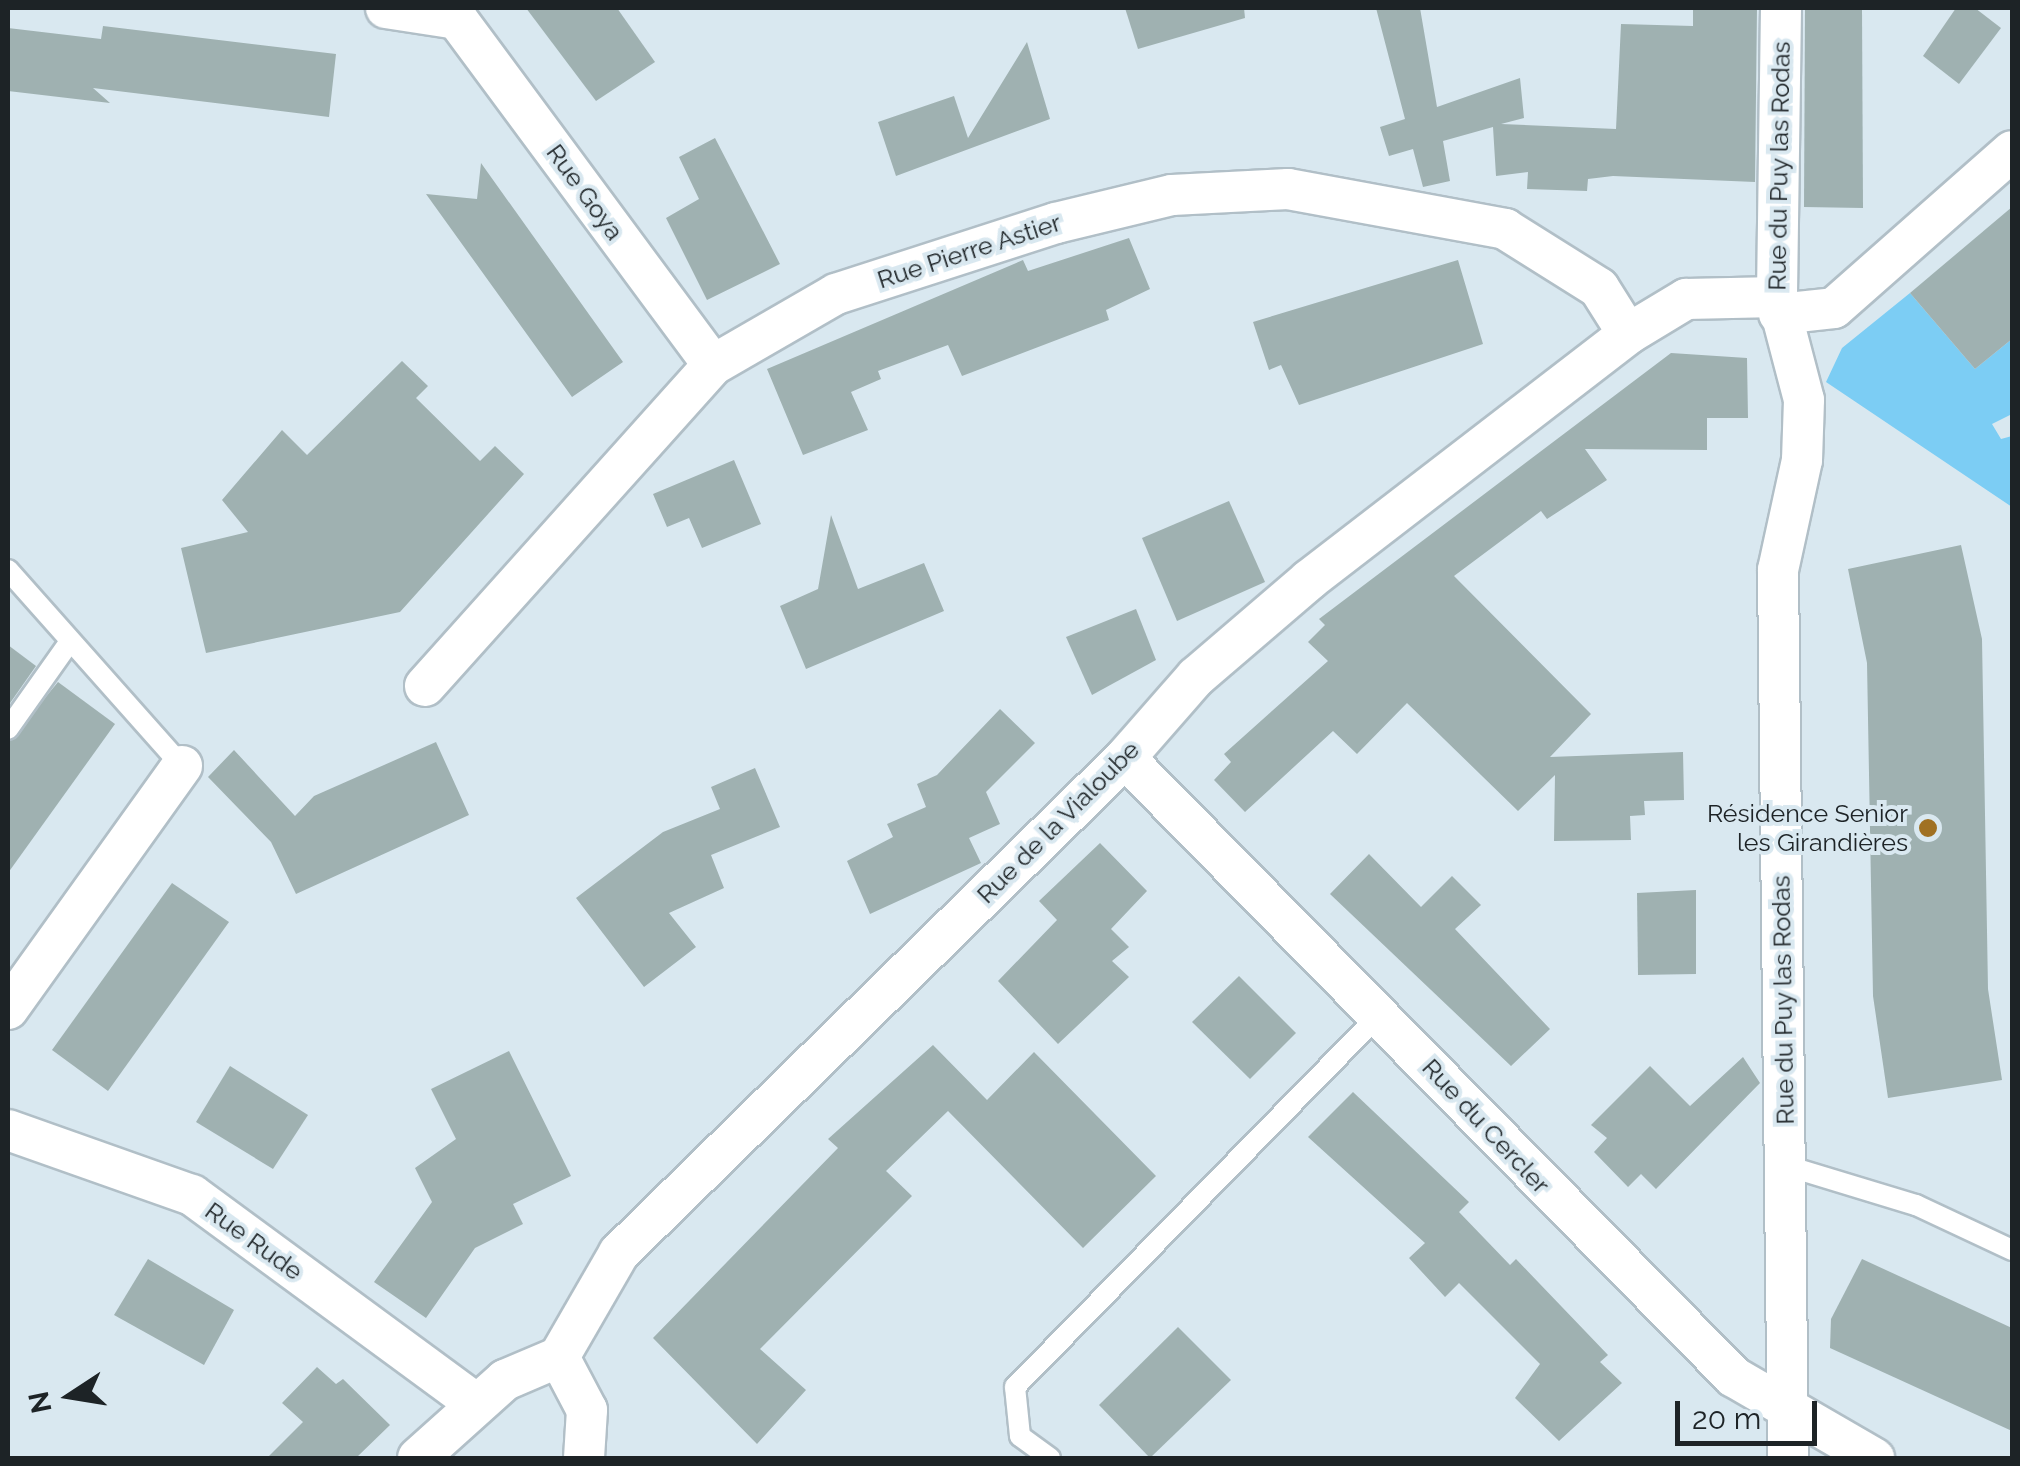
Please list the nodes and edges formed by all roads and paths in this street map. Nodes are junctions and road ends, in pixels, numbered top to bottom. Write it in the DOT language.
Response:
graph roads {
  1 [pos="386,8"];
  2 [pos="1781,8"];
  3 [pos="453,13"];
  4 [pos="2012,151"];
  5 [pos="1778,306"];
  6 [pos="1628,334"];
  7 [pos="713,365"];
  8 [pos="8,570"];
  9 [pos="69,643"];
  10 [pos="426,686"];
  11 [pos="8,728"];
  12 [pos="1125,758"];
  13 [pos="182,766"];
  14 [pos="8,1009"];
  15 [pos="1382,1012"];
  16 [pos="8,1130"];
  17 [pos="1784,1165"];
  18 [pos="2012,1250"];
  19 [pos="559,1356"];
  20 [pos="474,1402"];
  21 [pos="1790,1411"];
  22 [pos="418,1458"];
  23 [pos="584,1458"];
  24 [pos="1050,1458"];
  25 [pos="1788,1458"];
  26 [pos="1874,1458"];
  1 -- 3 [label="street, Rue Goya"];
  2 -- 5 [label="street, Rue du Puy las Rodas"];
  3 -- 7 [label="street, Rue Goya"];
  4 -- 5 [label="street, Rue de la Vialoube"];
  5 -- 6 [label="street, Rue de la Vialoube"];
  5 -- 17 [label="street, Rue du Puy las Rodas"];
  6 -- 7 [label="street, Rue Pierre Astier"];
  6 -- 12 [label="street, Rue de la Vialoube"];
  7 -- 10 [label="street, Rue Pierre Astier"];
  8 -- 9 [label="lane"];
  9 -- 11 [label="lane"];
  9 -- 13 [label="lane"];
  12 -- 15 [label="street, Rue du Cercler"];
  12 -- 19 [label="street, Rue de la Vialoube"];
  13 -- 14 [label="street"];
  15 -- 21 [label="street, Rue du Cercler"];
  15 -- 24 [label="lane"];
  16 -- 20 [label="street, Rue Rude"];
  17 -- 18 [label="lane"];
  17 -- 21 [label="street, Rue du Puy las Rodas"];
  19 -- 20 [label="street"];
  19 -- 23 [label="street"];
  20 -- 22 [label="street"];
  21 -- 25 [label="street, Rue du Puy las Rodas"];
  21 -- 26 [label="street, Rue du Cercler"];
}
